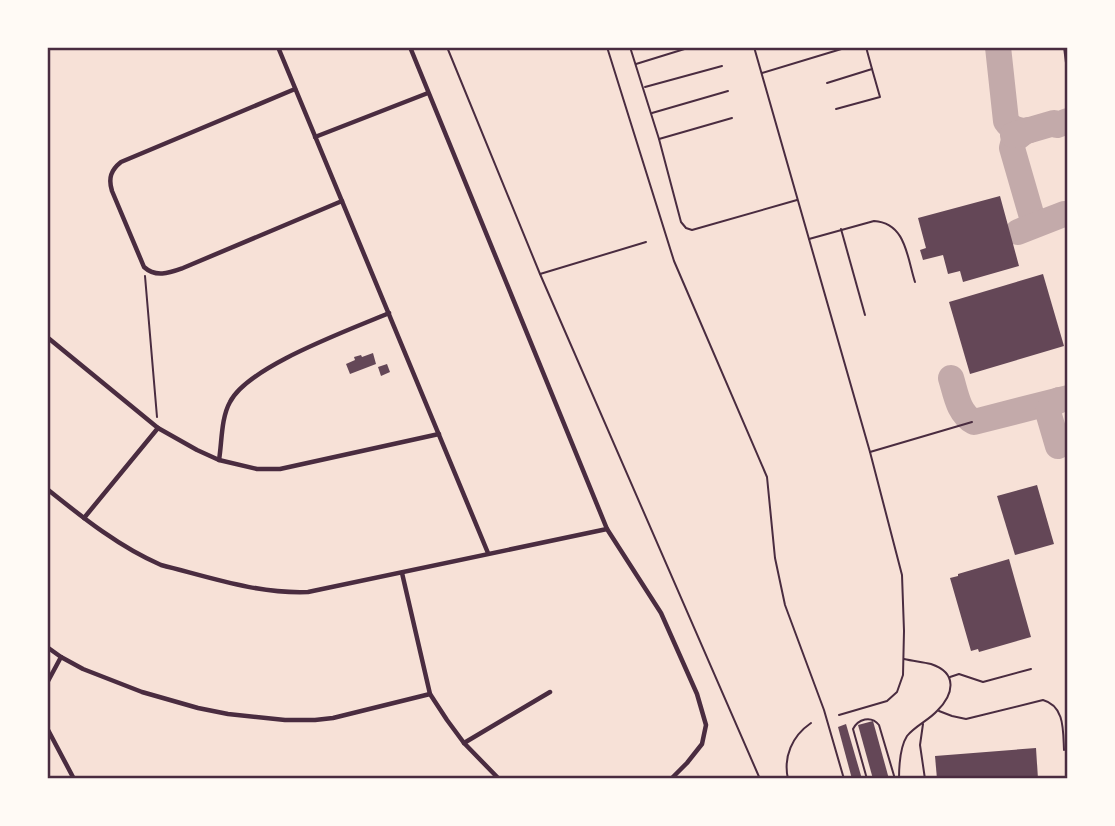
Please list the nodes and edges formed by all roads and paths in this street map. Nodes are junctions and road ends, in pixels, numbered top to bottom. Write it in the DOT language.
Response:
graph roads {
  1 [pos="278,47"];
  2 [pos="410,47"];
  3 [pos="447,47"];
  4 [pos="607,47"];
  5 [pos="630,47"];
  6 [pos="691,47"];
  7 [pos="754,47"];
  8 [pos="848,47"];
  9 [pos="866,47"];
  10 [pos="1065,47"];
  11 [pos="636,64"];
  12 [pos="722,66"];
  13 [pos="872,69"];
  14 [pos="762,73"];
  15 [pos="1068,79"];
  16 [pos="827,83"];
  17 [pos="643,88"];
  18 [pos="295,89"];
  19 [pos="728,91"];
  20 [pos="428,93"];
  21 [pos="836,110"];
  22 [pos="651,113"];
  23 [pos="732,118"];
  24 [pos="315,137"];
  25 [pos="659,139"];
  26 [pos="798,200"];
  27 [pos="342,201"];
  28 [pos="841,229"];
  29 [pos="809,239"];
  30 [pos="646,242"];
  31 [pos="144,267"];
  32 [pos="540,274"];
  33 [pos="915,282"];
  34 [pos="389,313"];
  35 [pos="865,315"];
  36 [pos="47,337"];
  37 [pos="972,422"];
  38 [pos="158,428"];
  39 [pos="439,434"];
  40 [pos="870,452"];
  41 [pos="219,460"];
  42 [pos="47,489"];
  43 [pos="84,519"];
  44 [pos="607,529"];
  45 [pos="488,553"];
  46 [pos="402,573"];
  47 [pos="47,647"];
  48 [pos="61,657"];
  49 [pos="903,659"];
  50 [pos="1031,669"];
  51 [pos="949,678"];
  52 [pos="47,683"];
  53 [pos="550,692"];
  54 [pos="430,694"];
  55 [pos="938,711"];
  56 [pos="839,715"];
  57 [pos="811,723"];
  58 [pos="923,723"];
  59 [pos="47,728"];
  60 [pos="464,743"];
  61 [pos="1064,750"];
  62 [pos="74,779"];
  63 [pos="499,779"];
  64 [pos="671,779"];
  65 [pos="760,779"];
  66 [pos="788,779"];
  67 [pos="844,779"];
  68 [pos="867,779"];
  69 [pos="897,779"];
  70 [pos="925,779"];
  1 -- 18 [label="street"];
  2 -- 20 [label="street"];
  3 -- 32 [label="lane"];
  4 -- 67 [label="lane"];
  5 -- 11 [label="lane"];
  6 -- 11 [label="lane"];
  7 -- 14 [label="lane"];
  8 -- 14 [label="lane"];
  9 -- 13 [label="lane"];
  10 -- 15 [label="lane"];
  11 -- 17 [label="lane"];
  12 -- 17 [label="lane"];
  13 -- 16 [label="lane"];
  13 -- 21 [label="lane"];
  14 -- 26 [label="lane"];
  17 -- 22 [label="lane"];
  18 -- 24 [label="street"];
  18 -- 31 [label="street"];
  19 -- 22 [label="lane"];
  20 -- 24 [label="street"];
  20 -- 44 [label="street"];
  22 -- 25 [label="lane"];
  23 -- 25 [label="lane"];
  24 -- 27 [label="street"];
  25 -- 26 [label="lane"];
  26 -- 29 [label="lane"];
  27 -- 31 [label="street"];
  27 -- 34 [label="street"];
  28 -- 29 [label="lane"];
  28 -- 33 [label="lane"];
  28 -- 35 [label="lane"];
  29 -- 40 [label="lane"];
  30 -- 32 [label="lane"];
  31 -- 38 [label="path"];
  32 -- 65 [label="lane"];
  34 -- 39 [label="street"];
  34 -- 41 [label="street"];
  36 -- 38 [label="street"];
  37 -- 40 [label="lane"];
  38 -- 41 [label="street"];
  38 -- 43 [label="street"];
  39 -- 41 [label="street"];
  39 -- 45 [label="street"];
  40 -- 49 [label="lane"];
  42 -- 43 [label="street"];
  43 -- 46 [label="street"];
  44 -- 45 [label="street"];
  44 -- 64 [label="street"];
  45 -- 46 [label="street"];
  46 -- 54 [label="street"];
  47 -- 48 [label="street"];
  48 -- 52 [label="street"];
  48 -- 54 [label="street"];
  49 -- 51 [label="lane"];
  49 -- 56 [label="lane"];
  50 -- 51 [label="lane"];
  51 -- 55 [label="lane"];
  53 -- 60 [label="street"];
  54 -- 60 [label="street"];
  55 -- 58 [label="lane"];
  55 -- 61 [label="lane"];
  57 -- 66 [label="lane"];
  58 -- 69 [label="lane"];
  58 -- 70 [label="lane"];
  59 -- 62 [label="street"];
  60 -- 63 [label="street"];
  68 -- 69 [label="lane"];
}
